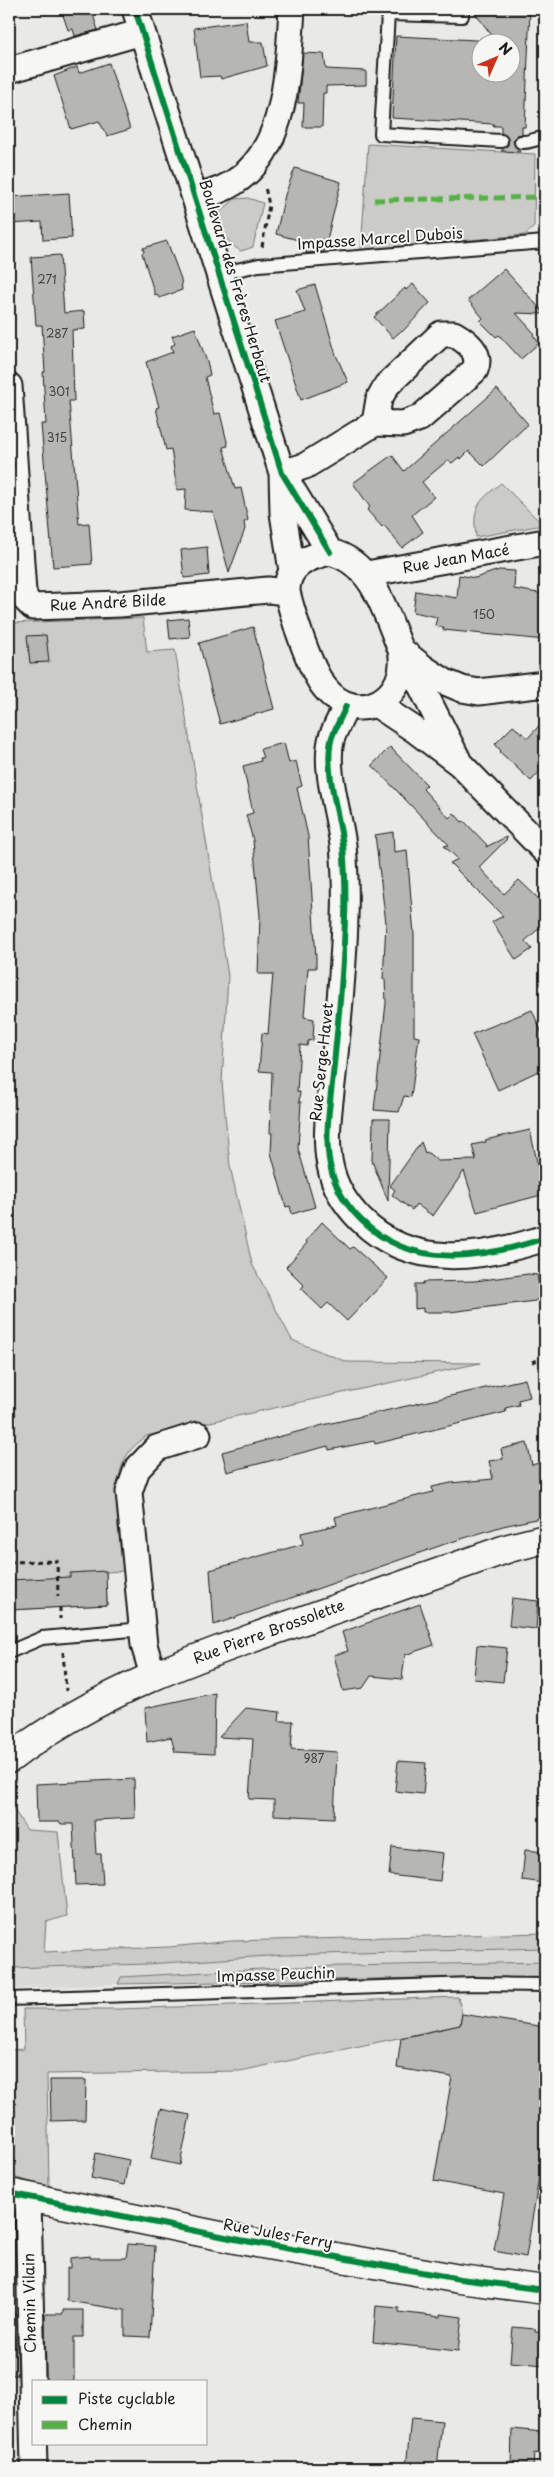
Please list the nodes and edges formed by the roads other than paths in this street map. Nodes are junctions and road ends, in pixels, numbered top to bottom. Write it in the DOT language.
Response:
graph roads {
  1 [pos="135,9"];
  2 [pos="292,9"];
  3 [pos="462,9"];
  4 [pos="142,32"];
  5 [pos="9,70"];
  6 [pos="545,138"];
  7 [pos="501,141"];
  8 [pos="521,142"];
  9 [pos="195,197"];
  10 [pos="545,242"];
  11 [pos="218,274"];
  12 [pos="9,386"];
  13 [pos="375,424"];
  14 [pos="12,465"];
  15 [pos="282,473"];
  16 [pos="545,542"];
  17 [pos="330,552"];
  18 [pos="367,574"];
  19 [pos="290,581"];
  20 [pos="402,655"];
  21 [pos="545,684"];
  22 [pos="376,704"];
  23 [pos="346,706"];
  24 [pos="460,764"];
  25 [pos="545,851"];
  26 [pos="545,1238"];
  27 [pos="198,1435"];
  28 [pos="545,1539"];
  29 [pos="143,1629"];
  30 [pos="9,1652"];
  31 [pos="153,1675"];
  32 [pos="9,1759"];
  33 [pos="545,1985"];
  34 [pos="9,1999"];
  35 [pos="18,2195"];
  36 [pos="545,2290"];
  37 [pos="32,2434"];
  38 [pos="33,2444"];
  39 [pos="34,2468"];
  1 -- 4 [label="street, Boulevard des Frères Herbaut"];
  2 -- 9 [label="street"];
  3 -- 7 [label="lane"];
  4 -- 5 [label="street"];
  4 -- 9 [label="street, Boulevard des Frères Herbaut"];
  6 -- 8 [label="lane"];
  9 -- 11 [label="street, Boulevard des Frères Herbaut"];
  10 -- 11 [label="lane, Impasse Marcel Dubois"];
  11 -- 15 [label="street, Boulevard des Frères Herbaut"];
  12 -- 14 [label="street, Rue André Bilde"];
  13 -- 15 [label="street"];
  14 -- 19 [label="street, Rue André Bilde"];
  15 -- 17 [label="street, Boulevard des Frères Herbaut"];
  15 -- 19 [label="street, Boulevard des Frères Herbaut"];
  16 -- 18 [label="street, Rue Jean Macé"];
  17 -- 18 [label="street"];
  17 -- 19 [label="street"];
  18 -- 20 [label="street"];
  19 -- 23 [label="street, Boulevard des Frères Herbaut"];
  20 -- 21 [label="street"];
  20 -- 22 [label="street"];
  20 -- 24 [label="street"];
  22 -- 23 [label="street"];
  22 -- 24 [label="street"];
  23 -- 26 [label="street, Rue Serge Havet"];
  24 -- 25 [label="street"];
  27 -- 29 [label="street"];
  28 -- 31 [label="main road, Rue Pierre Brossolette"];
  29 -- 30 [label="lane"];
  29 -- 31 [label="street"];
  31 -- 32 [label="main road, Rue Pierre Brossolette"];
  33 -- 34 [label="lane, Impasse Peuchin"];
  35 -- 36 [label="main road, Rue Jules Ferry"];
  35 -- 37 [label="street, Chemin Vilain"];
  38 -- 39 [label="street, Chemin Vilain"];
}
